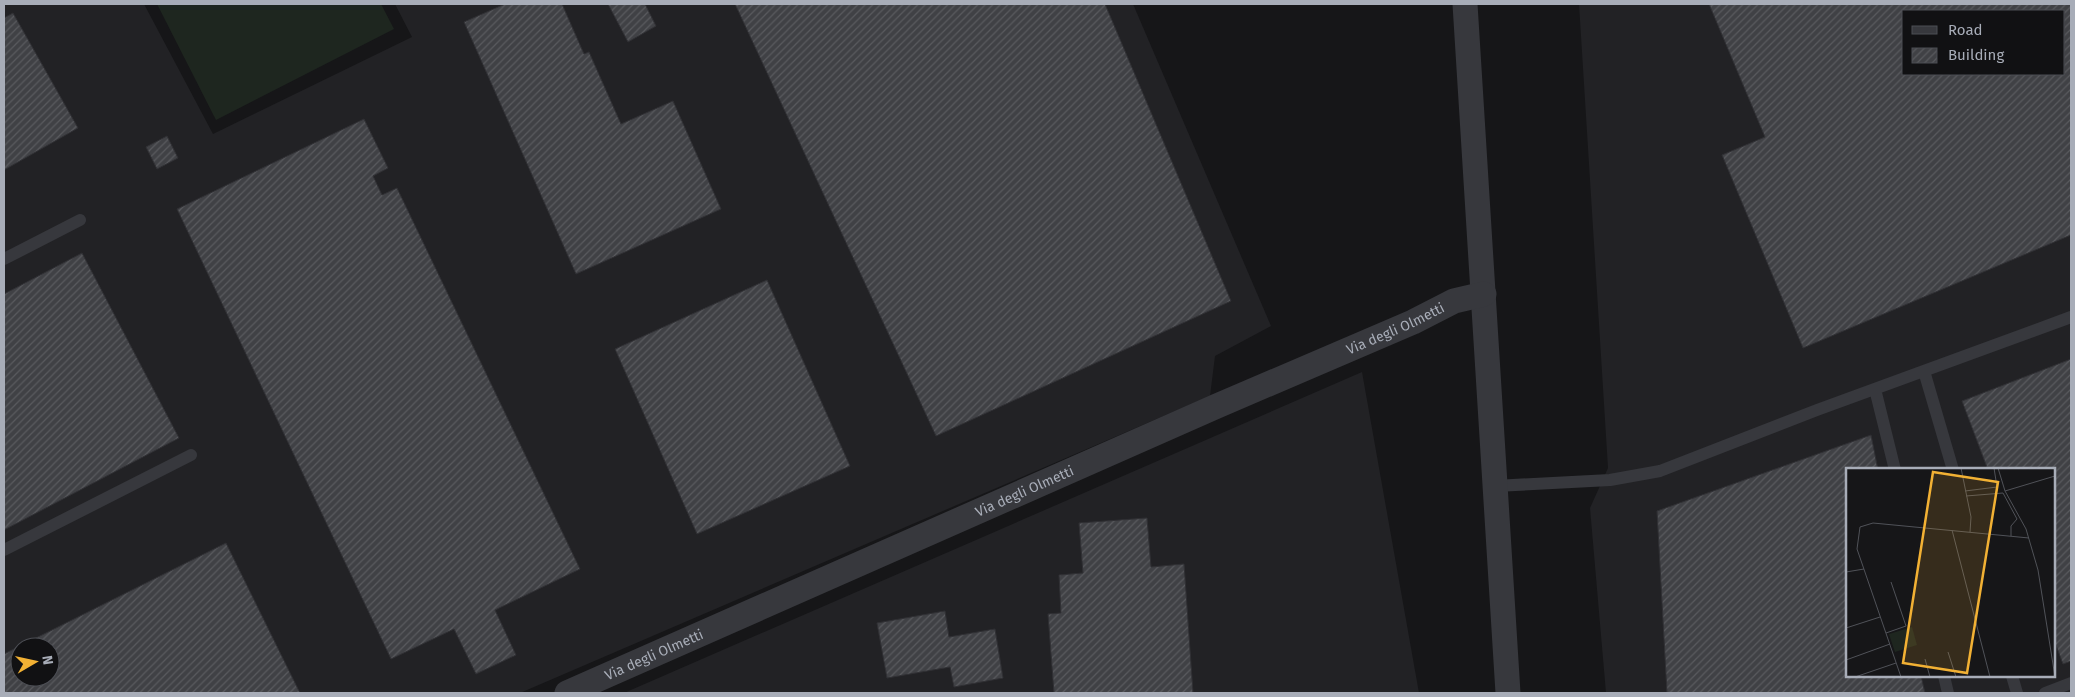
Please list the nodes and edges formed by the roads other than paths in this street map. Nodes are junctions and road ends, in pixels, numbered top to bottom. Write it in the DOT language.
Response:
graph roads {
  1 [pos="1464,4"];
  2 [pos="80,220"];
  3 [pos="4,259"];
  4 [pos="1484,294"];
  5 [pos="2071,317"];
  6 [pos="1924,371"];
  7 [pos="1875,389"];
  8 [pos="191,455"];
  9 [pos="1895,468"];
  10 [pos="1952,468"];
  11 [pos="1495,486"];
  12 [pos="4,550"];
  13 [pos="1944,677"];
  14 [pos="2012,677"];
  15 [pos="2071,683"];
  16 [pos="567,693"];
  17 [pos="1508,693"];
  18 [pos="1948,693"];
  19 [pos="2017,693"];
  20 [pos="2045,693"];
  1 -- 4 [label="street"];
  2 -- 3 [label="lane"];
  4 -- 11 [label="street"];
  4 -- 16 [label="street, Via degli Olmetti"];
  5 -- 6 [label="lane"];
  6 -- 7 [label="lane"];
  6 -- 10 [label="lane"];
  7 -- 9 [label="lane"];
  7 -- 11 [label="lane"];
  8 -- 12 [label="lane"];
  11 -- 17 [label="street"];
  13 -- 18 [label="lane"];
  14 -- 19 [label="lane"];
  15 -- 20 [label="lane"];
}
